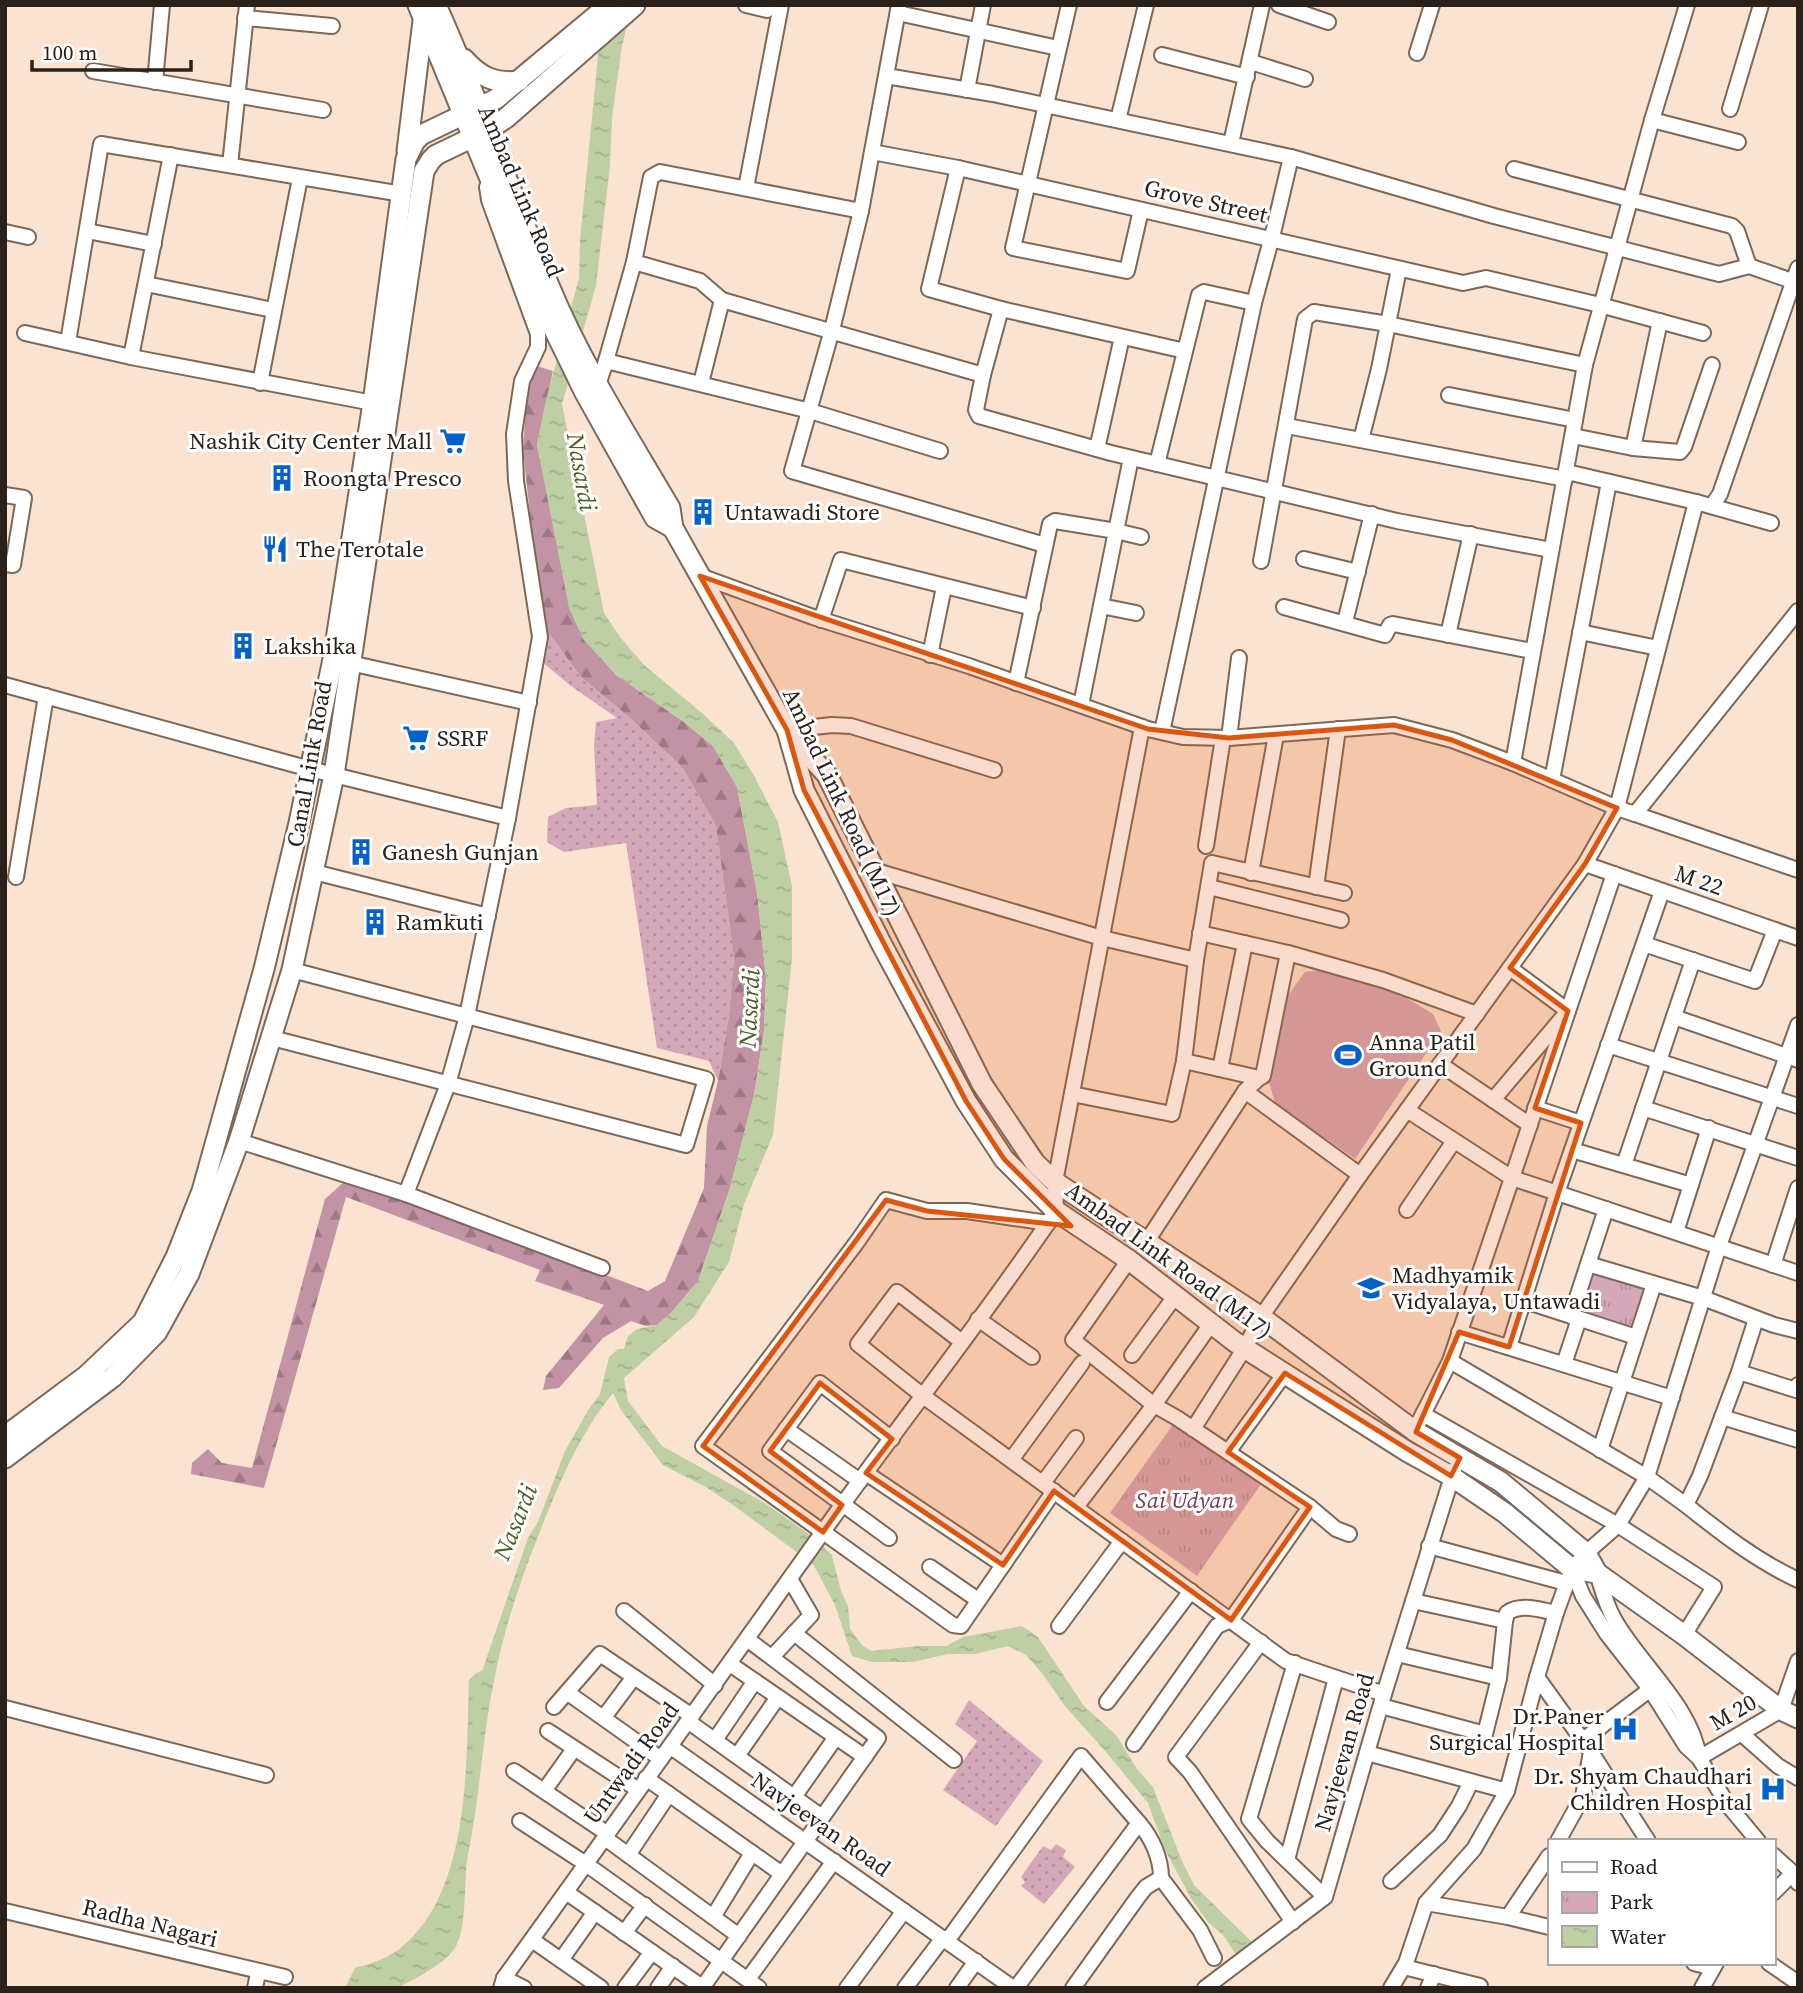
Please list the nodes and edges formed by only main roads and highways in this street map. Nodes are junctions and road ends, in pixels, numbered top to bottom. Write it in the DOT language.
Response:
graph roads {
  1 [pos="609,5"];
  2 [pos="635,5"];
  3 [pos="426,10"];
  4 [pos="591,34"];
  5 [pos="456,50"];
  6 [pos="519,81"];
  7 [pos="471,111"];
  8 [pos="480,134"];
  9 [pos="406,159"];
  10 [pos="595,377"];
  11 [pos="342,661"];
  12 [pos="787,730"];
  13 [pos="5,1436"];
  14 [pos="5,1458"];
  15 [pos="1597,1573"];
  16 [pos="1789,1714"];
  1 -- 4 [label="main road, Canal Link Road"];
  2 -- 4 [label="main road, Canal Link Road"];
  3 -- 5 [label="main road, Ambad Link Road"];
  3 -- 7 [label="main road, Ambad Link Road"];
  3 -- 9 [label="main road"];
  4 -- 6 [label="main road, Canal Link Road"];
  4 -- 8 [label="main road, Canal Link Road"];
  5 -- 6 [label="main road"];
  5 -- 7 [label="main road, Ambad Link Road"];
  6 -- 7 [label="main road, Canal Link Road"];
  7 -- 8 [label="main road, Ambad Link Road"];
  7 -- 9 [label="main road, Canal Link Road"];
  8 -- 10 [label="main road, Ambad Link Road"];
  8 -- 10 [label="main road, Ambad Link Road"];
  8 -- 11 [label="main road, Canal Link Road"];
  9 -- 11 [label="main road, Canal Link Road"];
  10 -- 12 [label="main road, Ambad Link Road (M17)"];
  11 -- 13 [label="main road, Canal Link Road"];
  11 -- 14 [label="main road, Canal Link Road"];
  12 -- 15 [label="main road"];
  12 -- 15 [label="main road, Ambad Link Road (M17)"];
  15 -- 16 [label="main road"];
}
